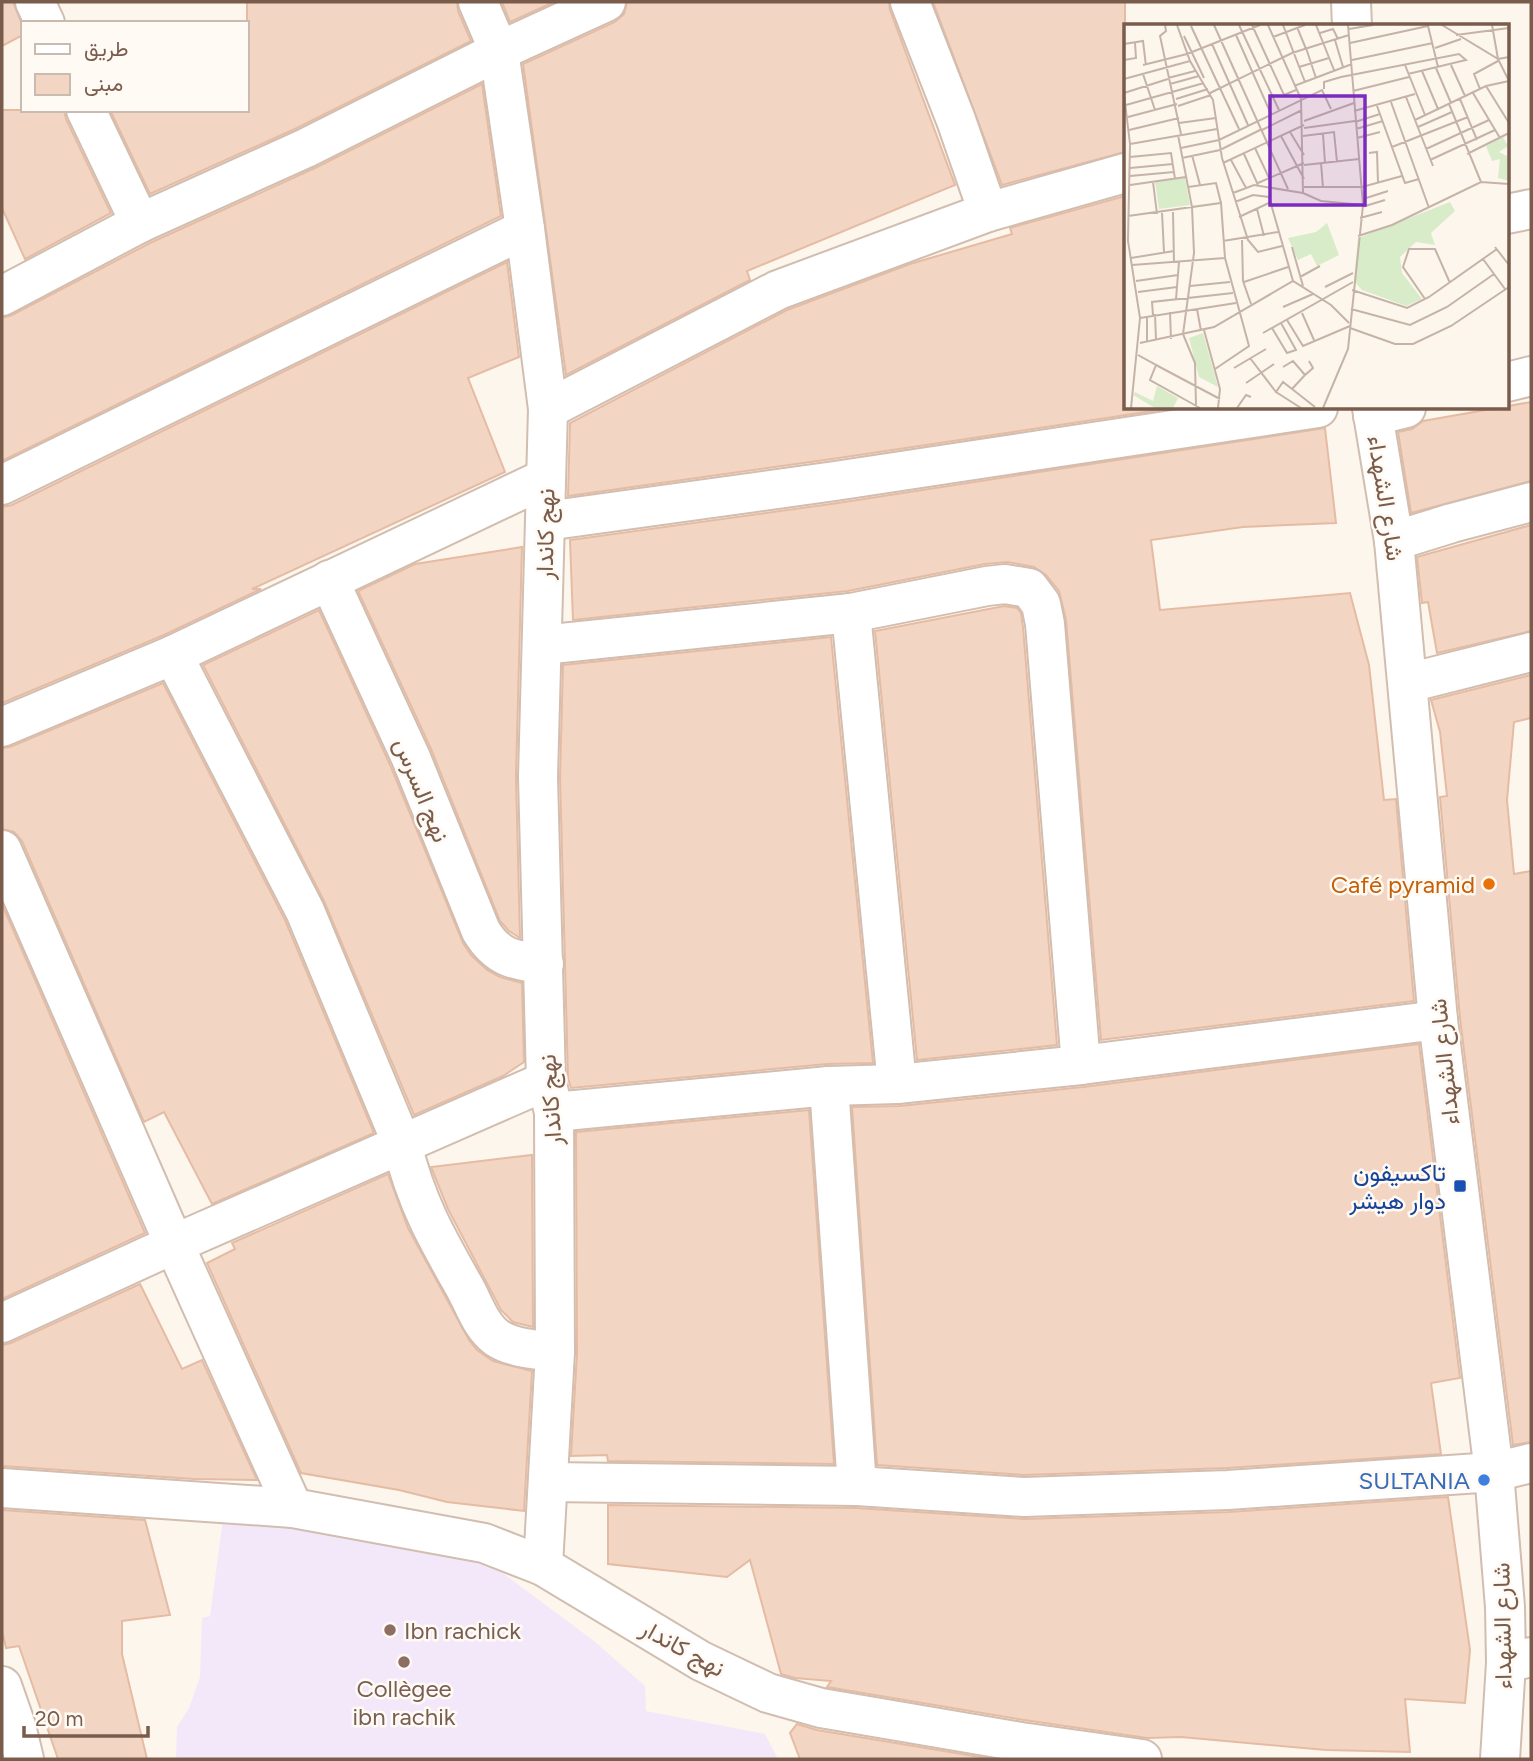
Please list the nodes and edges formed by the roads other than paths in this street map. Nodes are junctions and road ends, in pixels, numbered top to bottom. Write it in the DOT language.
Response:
graph roads {
  1 [pos="35,2"];
  2 [pos="478,2"];
  3 [pos="606,2"];
  4 [pos="910,2"];
  5 [pos="1351,2"];
  6 [pos="44,21"];
  7 [pos="1352,24"];
  8 [pos="499,51"];
  9 [pos="87,112"];
  10 [pos="1124,173"];
  11 [pos="1531,209"];
  12 [pos="988,212"];
  13 [pos="1508,214"];
  14 [pos="140,223"];
  15 [pos="526,229"];
  16 [pos="6,282"];
  17 [pos="1531,376"];
  18 [pos="1508,382"];
  19 [pos="548,409"];
  20 [pos="1305,410"];
  21 [pos="1384,411"];
  22 [pos="545,478"];
  23 [pos="2,485"];
  24 [pos="1531,502"];
  25 [pos="546,521"];
  26 [pos="1394,541"];
  27 [pos="329,580"];
  28 [pos="851,613"];
  29 [pos="542,645"];
  30 [pos="1531,652"];
  31 [pos="173,655"];
  32 [pos="1408,683"];
  33 [pos="2,727"];
  34 [pos="2,850"];
  35 [pos="544,964"];
  36 [pos="1438,1020"];
  37 [pos="1081,1065"];
  38 [pos="897,1084"];
  39 [pos="829,1086"];
  40 [pos="550,1097"];
  41 [pos="402,1144"];
  42 [pos="174,1244"];
  43 [pos="2,1323"];
  44 [pos="555,1352"];
  45 [pos="1531,1463"];
  46 [pos="1494,1472"];
  47 [pos="548,1482"];
  48 [pos="856,1486"];
  49 [pos="2,1488"];
  50 [pos="293,1508"];
  51 [pos="543,1566"];
  52 [pos="1519,1660"];
  53 [pos="2,1686"];
  54 [pos="14,1739"];
  55 [pos="1142,1759"];
  56 [pos="1500,1759"];
  1 -- 6 [label="street"];
  2 -- 8 [label="street, نهج كاندار"];
  3 -- 8 [label="street"];
  4 -- 12 [label="street"];
  5 -- 7 [label="street"];
  8 -- 14 [label="street"];
  8 -- 15 [label="street, نهج كاندار"];
  9 -- 14 [label="street"];
  10 -- 12 [label="street"];
  11 -- 13 [label="street"];
  12 -- 19 [label="street"];
  14 -- 16 [label="street"];
  15 -- 19 [label="street, نهج كاندار"];
  15 -- 23 [label="street"];
  17 -- 18 [label="street"];
  19 -- 22 [label="street, نهج كاندار"];
  20 -- 25 [label="street"];
  21 -- 26 [label="street, شارع الشهداء"];
  22 -- 25 [label="street, نهج كاندار"];
  22 -- 27 [label="street"];
  24 -- 26 [label="street"];
  25 -- 29 [label="street, نهج كاندار"];
  26 -- 32 [label="street, شارع الشهداء"];
  27 -- 31 [label="street"];
  27 -- 35 [label="street, نهج السرس"];
  28 -- 29 [label="street"];
  28 -- 37 [label="street"];
  28 -- 38 [label="street"];
  29 -- 35 [label="street, نهج كاندار"];
  30 -- 32 [label="street"];
  31 -- 33 [label="street"];
  31 -- 41 [label="street"];
  32 -- 36 [label="street, شارع الشهداء"];
  34 -- 42 [label="street"];
  35 -- 40 [label="street, نهج كاندار"];
  36 -- 37 [label="street"];
  36 -- 46 [label="street, شارع الشهداء"];
  37 -- 38 [label="street"];
  38 -- 39 [label="street"];
  39 -- 40 [label="street"];
  39 -- 48 [label="street"];
  40 -- 41 [label="street"];
  40 -- 44 [label="street, نهج كاندار"];
  41 -- 42 [label="street"];
  41 -- 44 [label="street"];
  42 -- 43 [label="street"];
  42 -- 50 [label="street"];
  44 -- 47 [label="street, نهج كاندار"];
  45 -- 46 [label="street"];
  46 -- 48 [label="street"];
  46 -- 52 [label="street, شارع الشهداء"];
  47 -- 48 [label="street"];
  47 -- 51 [label="street, نهج كاندار"];
  49 -- 50 [label="street"];
  50 -- 51 [label="street"];
  51 -- 55 [label="street, نهج كاندار"];
  52 -- 56 [label="street, شارع الشهداء"];
  53 -- 54 [label="street"];
}
